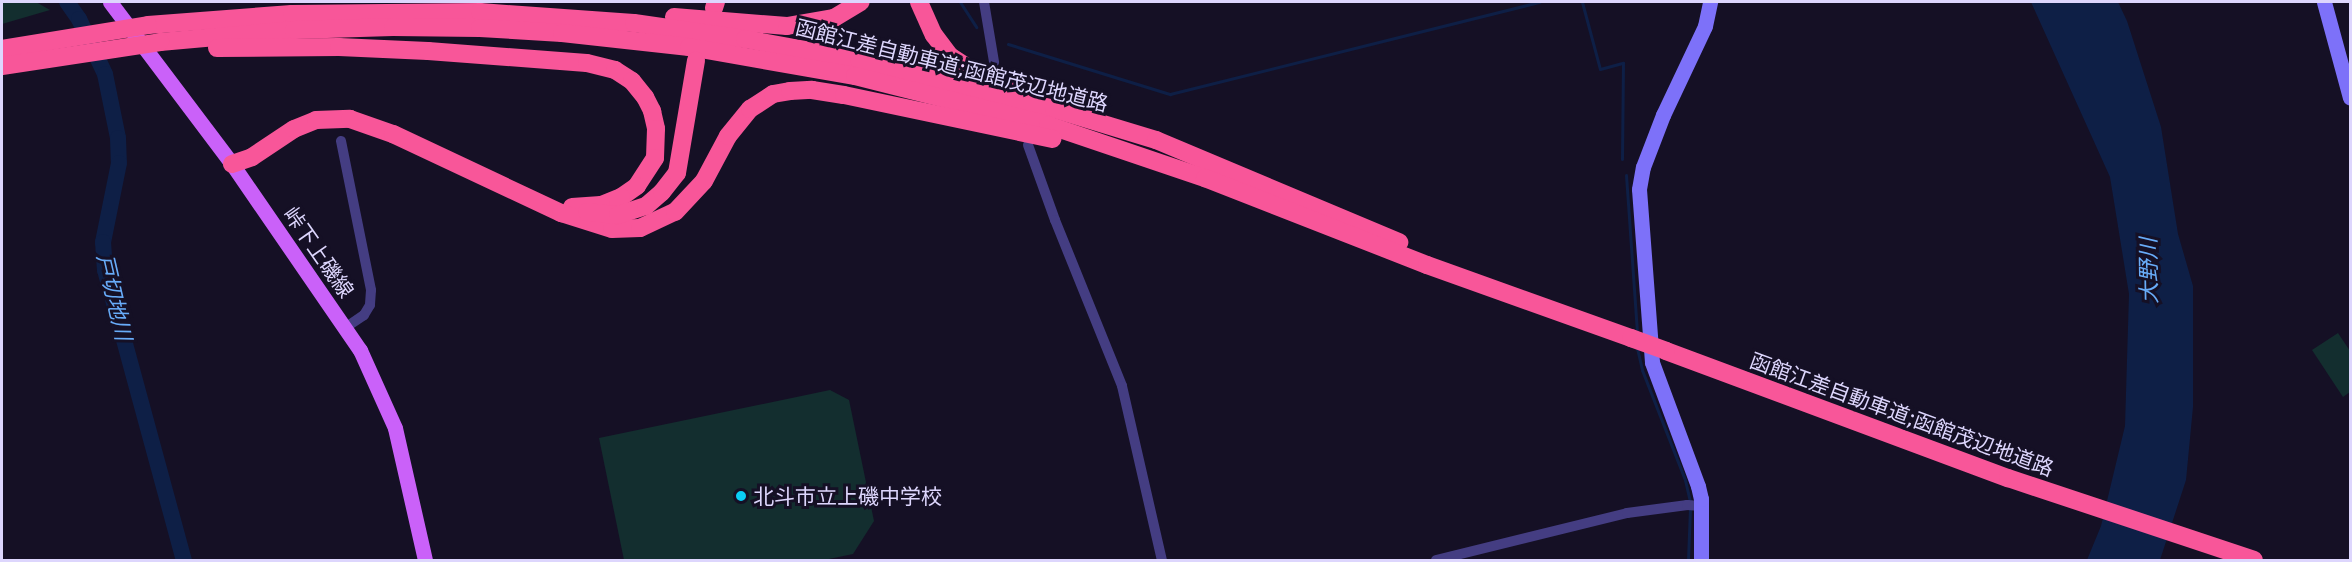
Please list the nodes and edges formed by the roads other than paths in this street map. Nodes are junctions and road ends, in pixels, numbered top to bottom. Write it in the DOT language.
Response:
graph roads {
  1 [pos="110,2"];
  2 [pos="861,2"];
  3 [pos="919,2"];
  4 [pos="984,2"];
  5 [pos="1710,2"];
  6 [pos="2324,2"];
  7 [pos="480,12"];
  8 [pos="163,46"];
  9 [pos="2,49"];
  10 [pos="994,62"];
  11 [pos="2,66"];
  12 [pos="2350,99"];
  13 [pos="1054,109"];
  14 [pos="341,141"];
  15 [pos="1028,145"];
  16 [pos="232,164"];
  17 [pos="1205,178"];
  18 [pos="572,207"];
  19 [pos="612,229"];
  20 [pos="1538,303"];
  21 [pos="346,327"];
  22 [pos="1693,505"];
  23 [pos="425,561"];
  24 [pos="1162,561"];
  25 [pos="1436,561"];
  26 [pos="1701,561"];
  27 [pos="2254,561"];
  1 -- 16 [label="main road, 峠下上磯線"];
  2 -- 7 [label="highway"];
  3 -- 13 [label="highway"];
  4 -- 10 [label="street"];
  5 -- 22 [label="street"];
  6 -- 12 [label="street"];
  7 -- 9 [label="highway, 函館江差自動車道;函館茂辺地道路, bridge"];
  7 -- 13 [label="highway, 函館江差自動車道;函館茂辺地道路"];
  8 -- 11 [label="highway, bridge"];
  8 -- 17 [label="highway, 函館江差自動車道;函館茂辺地道路"];
  8 -- 18 [label="highway"];
  13 -- 20 [label="highway, 函館江差自動車道;函館茂辺地道路"];
  14 -- 21 [label="street"];
  15 -- 24 [label="street"];
  16 -- 18 [label="highway"];
  16 -- 19 [label="highway"];
  16 -- 21 [label="main road, 峠下上磯線"];
  17 -- 19 [label="highway"];
  17 -- 20 [label="highway, 函館江差自動車道;函館茂辺地道路"];
  18 -- 19 [label="highway"];
  20 -- 27 [label="highway, 函館江差自動車道;函館茂辺地道路, bridge"];
  21 -- 23 [label="main road, 峠下上磯線"];
  22 -- 25 [label="street"];
  22 -- 26 [label="street"];
}
